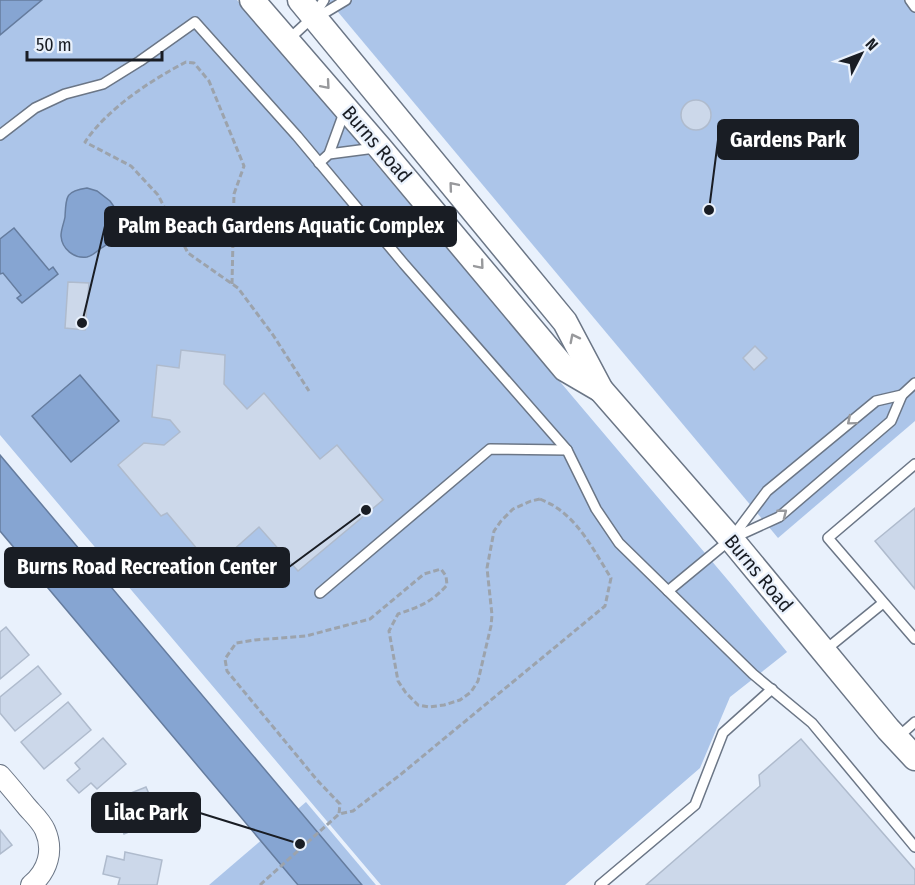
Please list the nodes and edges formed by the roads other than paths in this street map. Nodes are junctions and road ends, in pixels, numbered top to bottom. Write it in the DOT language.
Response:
graph roads {
  1 [pos="252,0"];
  2 [pos="346,0"];
  3 [pos="909,0"];
  4 [pos="312,6"];
  5 [pos="915,7"];
  6 [pos="288,40"];
  7 [pos="346,108"];
  8 [pos="0,135"];
  9 [pos="380,148"];
  10 [pos="329,154"];
  11 [pos="318,163"];
  12 [pos="915,383"];
  13 [pos="600,390"];
  14 [pos="902,395"];
  15 [pos="567,450"];
  16 [pos="915,464"];
  17 [pos="731,539"];
  18 [pos="668,591"];
  19 [pos="320,593"];
  20 [pos="883,603"];
  21 [pos="915,639"];
  22 [pos="824,651"];
  23 [pos="772,690"];
  24 [pos="915,722"];
  25 [pos="897,738"];
  26 [pos="915,758"];
  27 [pos="0,775"];
  28 [pos="915,847"];
  29 [pos="32,885"];
  30 [pos="600,885"];
  1 -- 6 [label="street, Burns Road"];
  2 -- 4 [label="lane"];
  3 -- 5 [label="lane"];
  4 -- 6 [label="lane"];
  13 -- 4 [label="street, Burns Road, one-way"];
  6 -- 7 [label="street, Burns Road, one-way"];
  7 -- 9 [label="street, Burns Road"];
  7 -- 10 [label="lane"];
  8 -- 11 [label="lane"];
  9 -- 10 [label="lane"];
  9 -- 13 [label="street, Burns Road, one-way"];
  10 -- 11 [label="lane"];
  11 -- 15 [label="lane"];
  12 -- 14 [label="lane"];
  13 -- 17 [label="street, Burns Road"];
  14 -- 17 [label="lane, one-way"];
  17 -- 14 [label="lane, one-way"];
  15 -- 18 [label="lane"];
  15 -- 19 [label="lane"];
  16 -- 20 [label="lane"];
  17 -- 18 [label="lane"];
  17 -- 22 [label="street, Burns Road"];
  18 -- 23 [label="lane"];
  20 -- 21 [label="lane"];
  20 -- 22 [label="lane"];
  22 -- 25 [label="street, Burns Road"];
  23 -- 28 [label="lane"];
  23 -- 30 [label="lane"];
  24 -- 25 [label="lane"];
  25 -- 26 [label="street, Burns Road"];
  27 -- 29 [label="street"];
}
